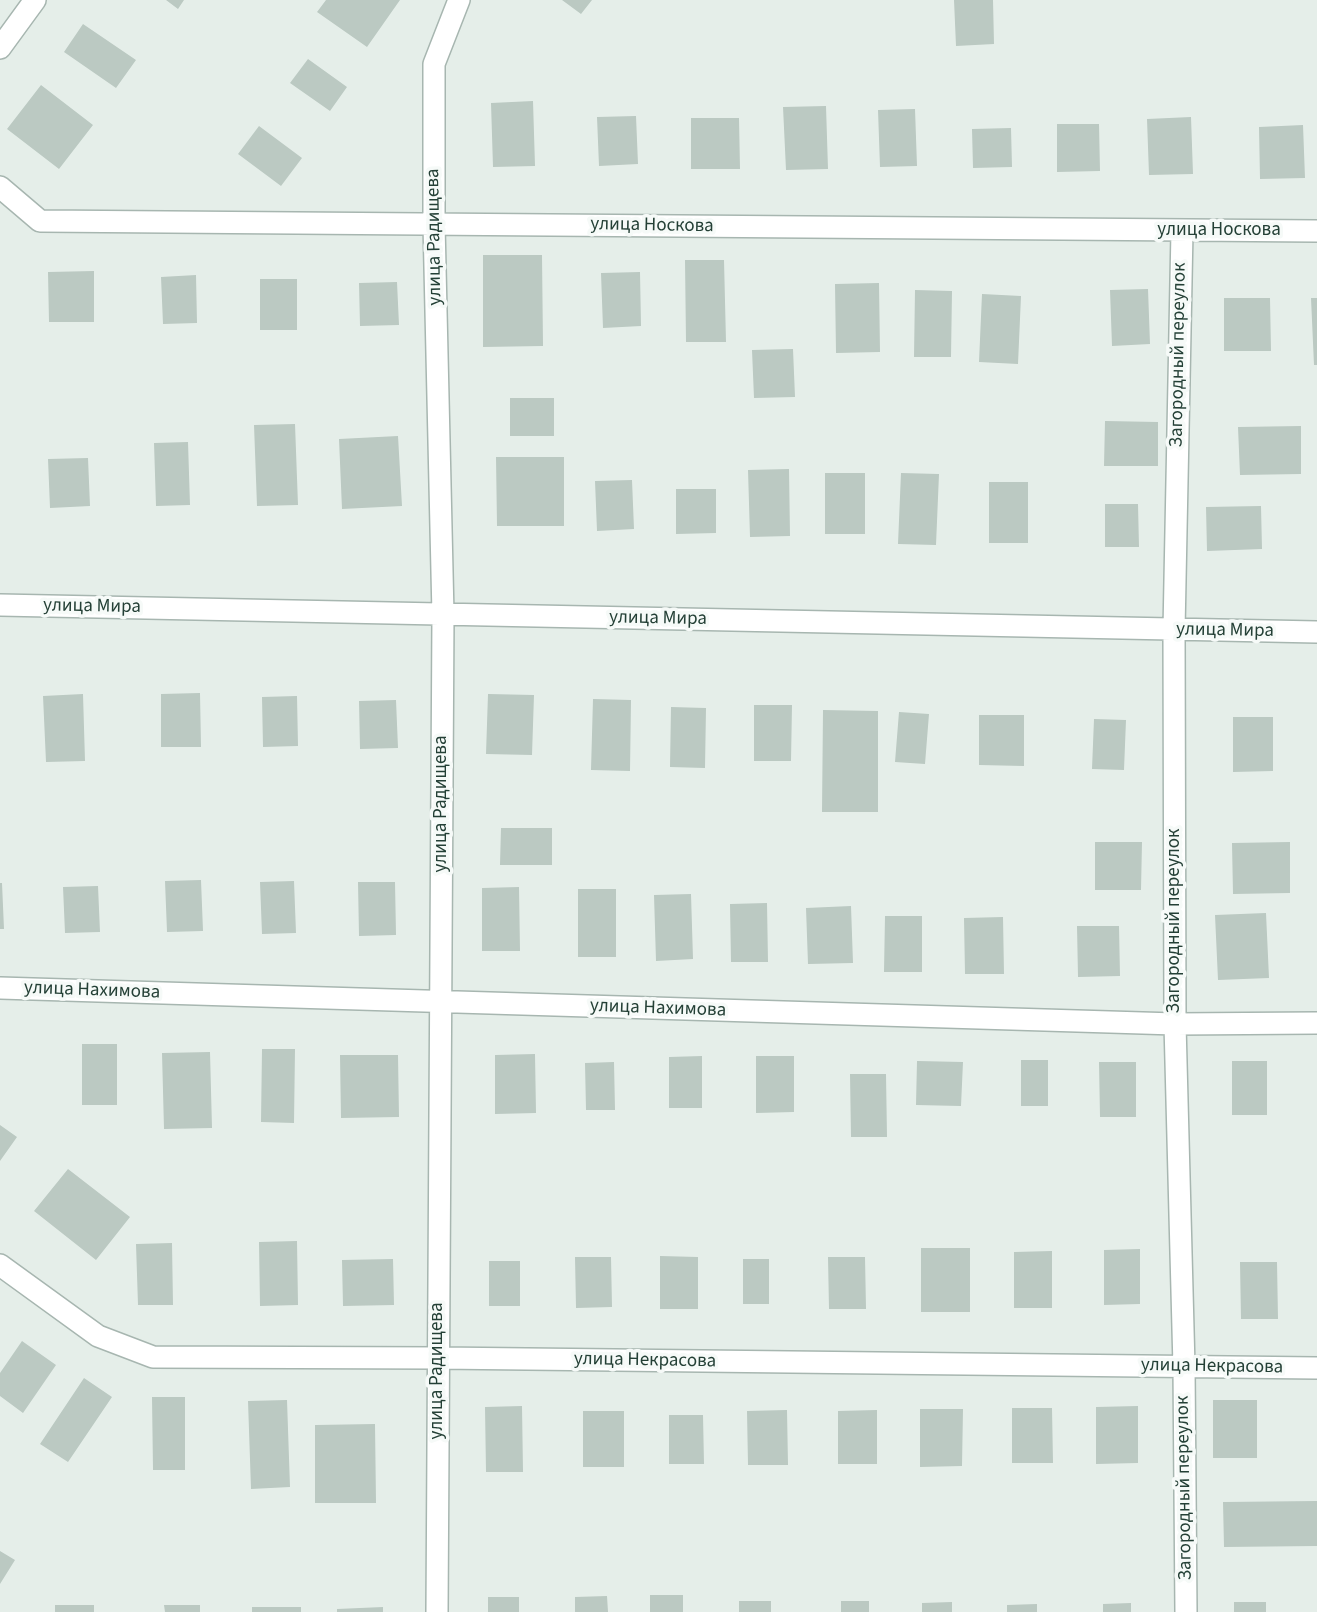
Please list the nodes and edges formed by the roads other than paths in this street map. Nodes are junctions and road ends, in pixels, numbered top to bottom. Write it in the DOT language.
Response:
graph roads {
  1 [pos="35,0"];
  2 [pos="459,0"];
  3 [pos="0,48"];
  4 [pos="0,187"];
  5 [pos="434,224"];
  6 [pos="1182,231"];
  7 [pos="1317,231"];
  8 [pos="0,605"];
  9 [pos="443,615"];
  10 [pos="1174,630"];
  11 [pos="1317,632"];
  12 [pos="0,988"];
  13 [pos="440,1003"];
  14 [pos="1317,1023"];
  15 [pos="1175,1024"];
  16 [pos="0,1265"];
  17 [pos="439,1358"];
  18 [pos="1184,1367"];
  19 [pos="1317,1368"];
  20 [pos="437,1612"];
  21 [pos="1186,1612"];
  1 -- 3 [label="street"];
  2 -- 5 [label="street, улица Радищева"];
  4 -- 5 [label="street, улица Носкова"];
  5 -- 6 [label="street, улица Носкова"];
  5 -- 9 [label="street, улица Радищева"];
  6 -- 7 [label="street, улица Носкова"];
  6 -- 10 [label="street, Загородный переулок"];
  8 -- 9 [label="street, улица Мира"];
  9 -- 10 [label="street, улица Мира"];
  9 -- 13 [label="street, улица Радищева"];
  10 -- 11 [label="street, улица Мира"];
  10 -- 15 [label="street, Загородный переулок"];
  12 -- 13 [label="street, улица Нахимова"];
  13 -- 15 [label="street, улица Нахимова"];
  13 -- 17 [label="street, улица Радищева"];
  14 -- 15 [label="street, улица Нахимова"];
  15 -- 18 [label="street, Загородный переулок"];
  16 -- 17 [label="street, улица Некрасова"];
  17 -- 18 [label="street, улица Некрасова"];
  17 -- 20 [label="street, улица Радищева"];
  18 -- 19 [label="street, улица Некрасова"];
  18 -- 21 [label="street, Загородный переулок"];
}
